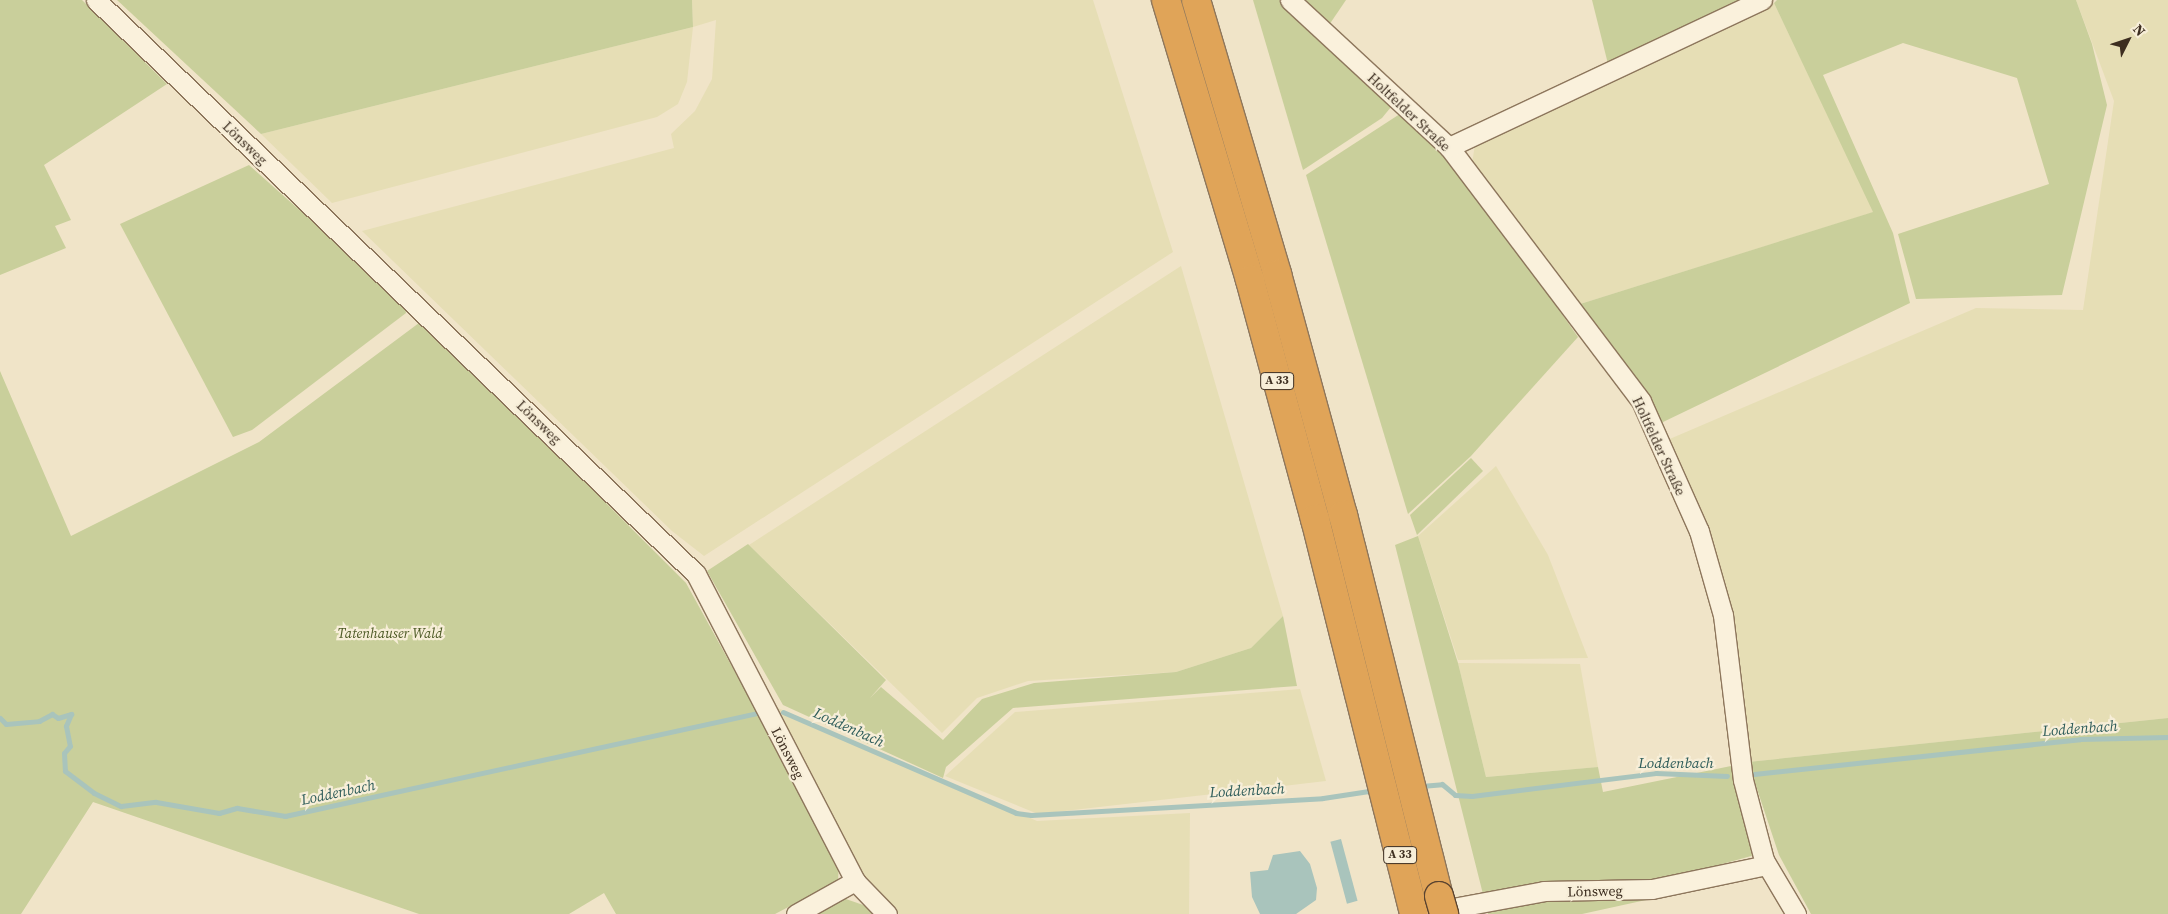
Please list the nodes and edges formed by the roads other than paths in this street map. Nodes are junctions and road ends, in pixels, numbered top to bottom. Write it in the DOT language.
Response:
graph roads {
  1 [pos="96,0"];
  2 [pos="1166,0"];
  3 [pos="1196,0"];
  4 [pos="1290,0"];
  5 [pos="1762,0"];
  6 [pos="1449,148"];
  7 [pos="1767,865"];
  8 [pos="855,881"];
  9 [pos="1426,908"];
  10 [pos="796,914"];
  11 [pos="887,914"];
  12 [pos="1796,914"];
  1 -- 8 [label="street, Lönsweg"];
  2 -- 9 [label="highway, A 33"];
  3 -- 9 [label="highway, A 33"];
  4 -- 6 [label="street, Holtfelder Straße"];
  5 -- 6 [label="street"];
  6 -- 7 [label="street, Holtfelder Straße"];
  7 -- 9 [label="street, Lönsweg"];
  7 -- 12 [label="street, Holtfelder Straße"];
  8 -- 10 [label="street"];
  8 -- 11 [label="street, Lönsweg"];
}
